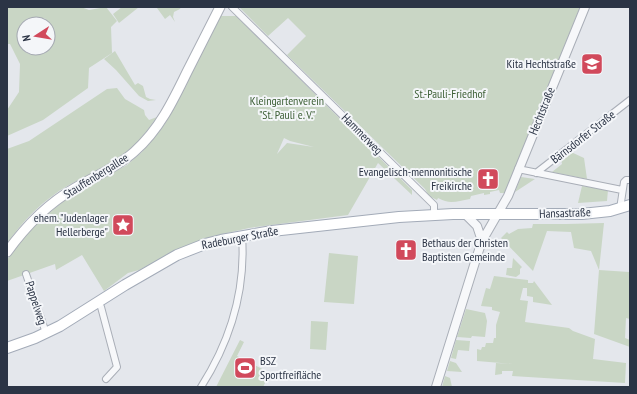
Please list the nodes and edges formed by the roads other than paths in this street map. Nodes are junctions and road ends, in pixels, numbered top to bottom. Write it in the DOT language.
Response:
graph roads {
  1 [pos="220,7"];
  2 [pos="232,7"];
  3 [pos="585,7"];
  4 [pos="630,100"];
  5 [pos="518,169"];
  6 [pos="536,173"];
  7 [pos="630,180"];
  8 [pos="622,190"];
  9 [pos="625,207"];
  10 [pos="434,214"];
  11 [pos="465,214"];
  12 [pos="498,214"];
  13 [pos="242,235"];
  14 [pos="482,241"];
  15 [pos="7,252"];
  16 [pos="26,274"];
  17 [pos="98,302"];
  18 [pos="46,333"];
  19 [pos="7,348"];
  20 [pos="106,379"];
  21 [pos="201,387"];
  22 [pos="436,387"];
  1 -- 15 [label="main road, Stauffenbergallee"];
  2 -- 10 [label="street, Hammerweg"];
  3 -- 5 [label="street, Hechtstraße"];
  4 -- 6 [label="street, Bärnsdorfer Straße"];
  5 -- 6 [label="street"];
  5 -- 12 [label="street, Hechtstraße"];
  6 -- 8 [label="street"];
  7 -- 8 [label="street"];
  8 -- 9 [label="street"];
  9 -- 12 [label="main road, Hansastraße"];
  10 -- 11 [label="main road, Radeburger Straße"];
  10 -- 13 [label="main road, Radeburger Straße"];
  11 -- 12 [label="main road, Radeburger Straße"];
  11 -- 14 [label="street"];
  12 -- 14 [label="street, Hechtstraße"];
  13 -- 17 [label="main road, Radeburger Straße"];
  13 -- 21 [label="street"];
  14 -- 22 [label="street, Hechtstraße"];
  16 -- 18 [label="street, Pappelweg"];
  17 -- 18 [label="main road, Radeburger Straße"];
  17 -- 20 [label="street"];
  18 -- 19 [label="main road, Radeburger Straße"];
}
